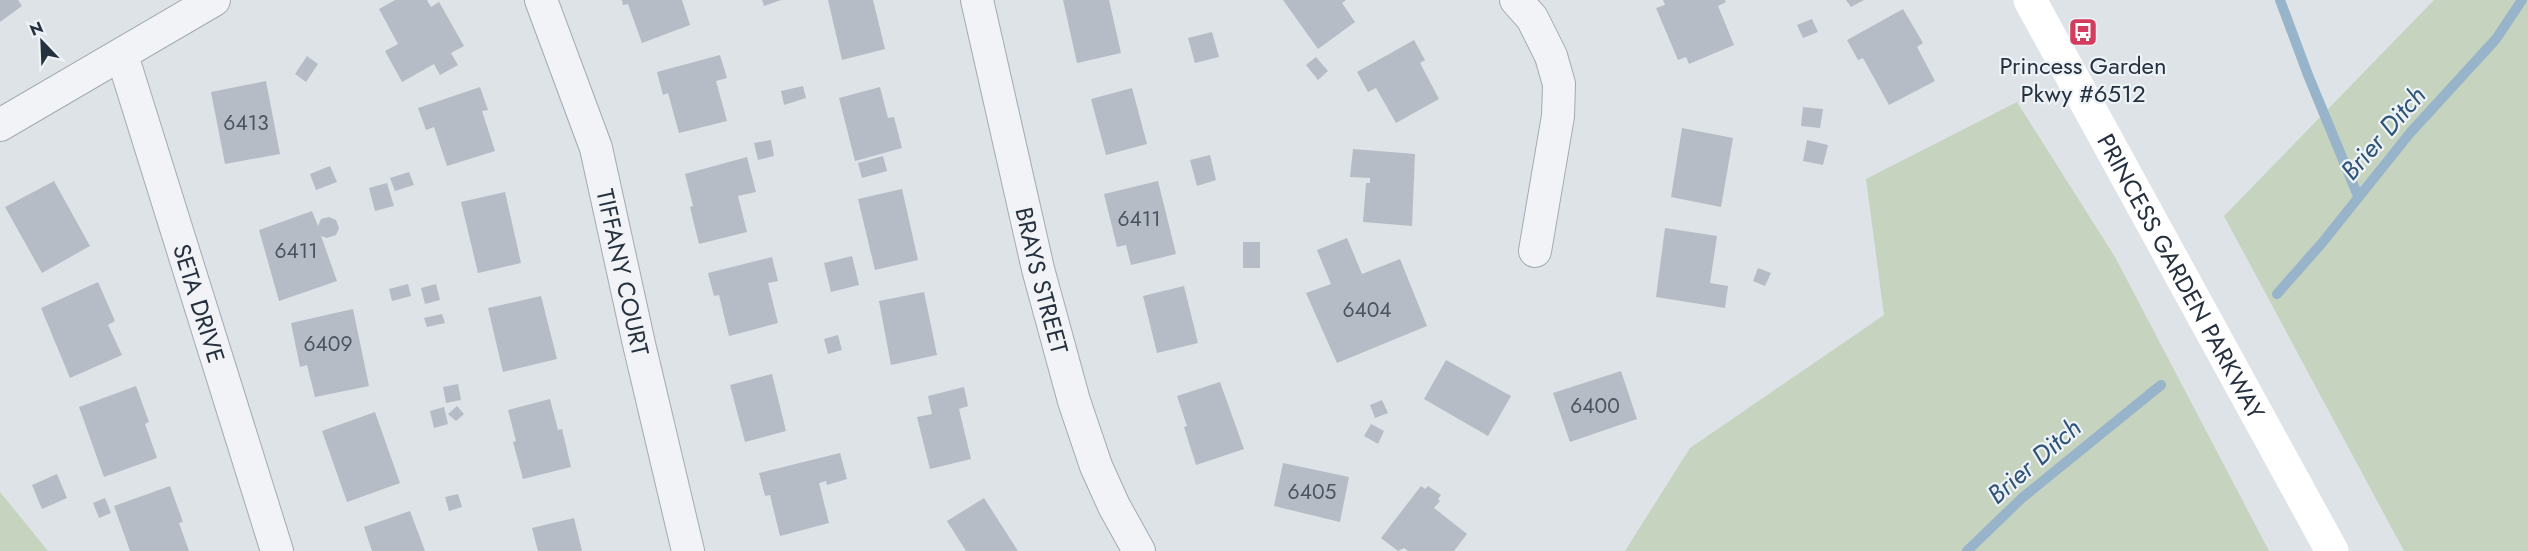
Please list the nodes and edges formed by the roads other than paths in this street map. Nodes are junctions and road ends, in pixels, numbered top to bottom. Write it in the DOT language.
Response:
graph roads {
  1 [pos="214,0"];
  2 [pos="541,0"];
  3 [pos="977,0"];
  4 [pos="1516,0"];
  5 [pos="2030,0"];
  6 [pos="122,55"];
  7 [pos="0,125"];
  8 [pos="1535,251"];
  9 [pos="277,551"];
  10 [pos="688,551"];
  11 [pos="1139,551"];
  12 [pos="2332,551"];
  1 -- 6 [label="street"];
  2 -- 10 [label="street, TIFFANY COURT"];
  3 -- 11 [label="street, BRAYS STREET"];
  4 -- 8 [label="street"];
  5 -- 12 [label="street, PRINCESS GARDEN PARKWAY"];
  6 -- 7 [label="street"];
  6 -- 9 [label="street, SETA DRIVE"];
}
